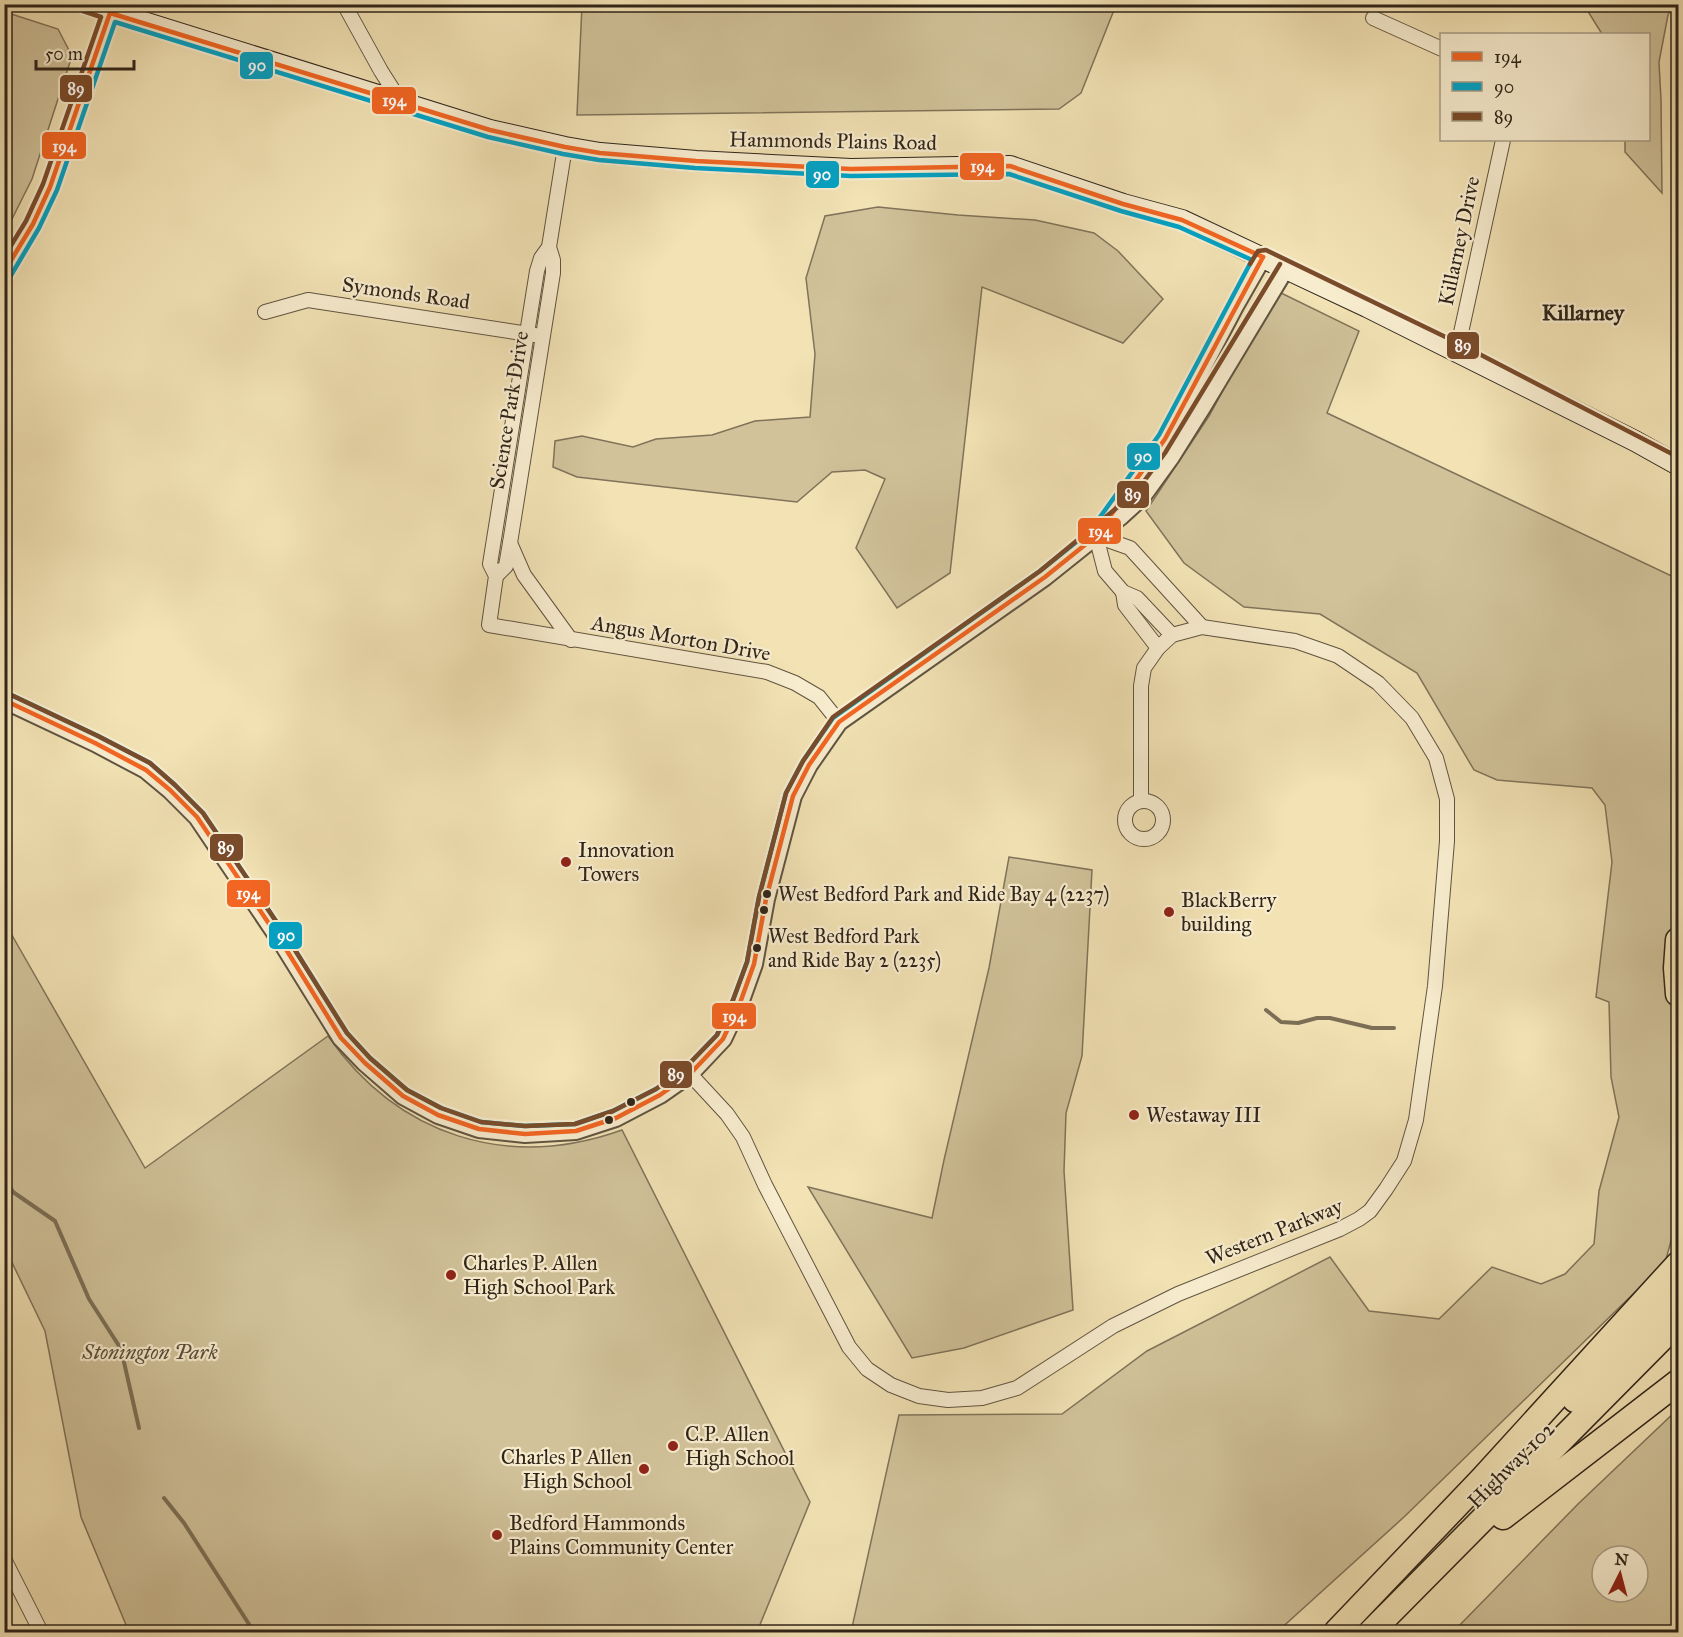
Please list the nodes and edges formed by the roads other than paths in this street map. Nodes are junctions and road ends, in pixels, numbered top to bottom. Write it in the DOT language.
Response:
graph roads {
  1 [pos="86,4"];
  2 [pos="344,4"];
  3 [pos="110,12"];
  4 [pos="1373,18"];
  5 [pos="1440,48"];
  6 [pos="402,104"];
  7 [pos="1503,141"];
  8 [pos="565,147"];
  9 [pos="549,247"];
  10 [pos="1263,257"];
  11 [pos="1286,268"];
  12 [pos="4,273"];
  13 [pos="265,312"];
  14 [pos="527,333"];
  15 [pos="543,336"];
  16 [pos="1457,351"];
  17 [pos="1678,465"];
  18 [pos="1096,536"];
  19 [pos="510,543"];
  20 [pos="496,576"];
  21 [pos="1123,592"];
  22 [pos="489,625"];
  23 [pos="1202,627"];
  24 [pos="1172,635"];
  25 [pos="571,640"];
  26 [pos="1158,648"];
  27 [pos="4,700"];
  28 [pos="839,722"];
  29 [pos="1141,801"];
  30 [pos="1678,940"];
  31 [pos="1678,994"];
  32 [pos="690,1074"];
  33 [pos="1678,1264"];
  34 [pos="1678,1294"];
  35 [pos="1678,1322"];
  36 [pos="1678,1382"];
  37 [pos="4,1558"];
  38 [pos="1428,1576"];
  39 [pos="41,1632"];
  40 [pos="1339,1632"];
  41 [pos="1371,1632"];
  1 -- 3 [label="main road, Hammonds Plains Road"];
  2 -- 6 [label="street"];
  3 -- 6 [label="main road, Hammonds Plains Road"];
  3 -- 12 [label="street"];
  4 -- 5 [label="street"];
  6 -- 8 [label="main road, Hammonds Plains Road"];
  7 -- 16 [label="street, Killarney Drive"];
  8 -- 9 [label="street, Science Park Drive"];
  8 -- 10 [label="main road, Hammonds Plains Road"];
  9 -- 14 [label="street, Science Park Drive"];
  9 -- 15 [label="street, Science Park Drive"];
  10 -- 11 [label="main road, Hammonds Plains Road"];
  10 -- 18 [label="street"];
  11 -- 16 [label="main road, Hammonds Plains Road"];
  11 -- 18 [label="street"];
  13 -- 14 [label="street, Symonds Road"];
  14 -- 15 [label="street, Symonds Road"];
  14 -- 20 [label="street, Science Park Drive"];
  15 -- 19 [label="street, Science Park Drive"];
  16 -- 17 [label="main road, Hammonds Plains Road"];
  18 -- 21 [label="street"];
  18 -- 23 [label="street"];
  18 -- 28 [label="street"];
  19 -- 20 [label="street, Science Park Drive"];
  19 -- 25 [label="street, Angus Morton Drive"];
  20 -- 22 [label="street, Science Park Drive"];
  21 -- 24 [label="street"];
  21 -- 26 [label="street"];
  22 -- 25 [label="street, Angus Morton Drive"];
  23 -- 24 [label="street, Western Parkway"];
  23 -- 32 [label="street, Western Parkway"];
  24 -- 26 [label="street, Western Parkway"];
  25 -- 28 [label="street, Angus Morton Drive"];
  26 -- 29 [label="street, Western Parkway"];
  27 -- 32 [label="street"];
  28 -- 32 [label="street"];
  30 -- 31 [label="highway"];
  33 -- 40 [label="highway"];
  34 -- 40 [label="highway, Highway 102"];
  35 -- 38 [label="highway, Highway 102"];
  36 -- 38 [label="highway"];
  37 -- 39 [label="street"];
  38 -- 41 [label="highway, Highway 102"];
}
